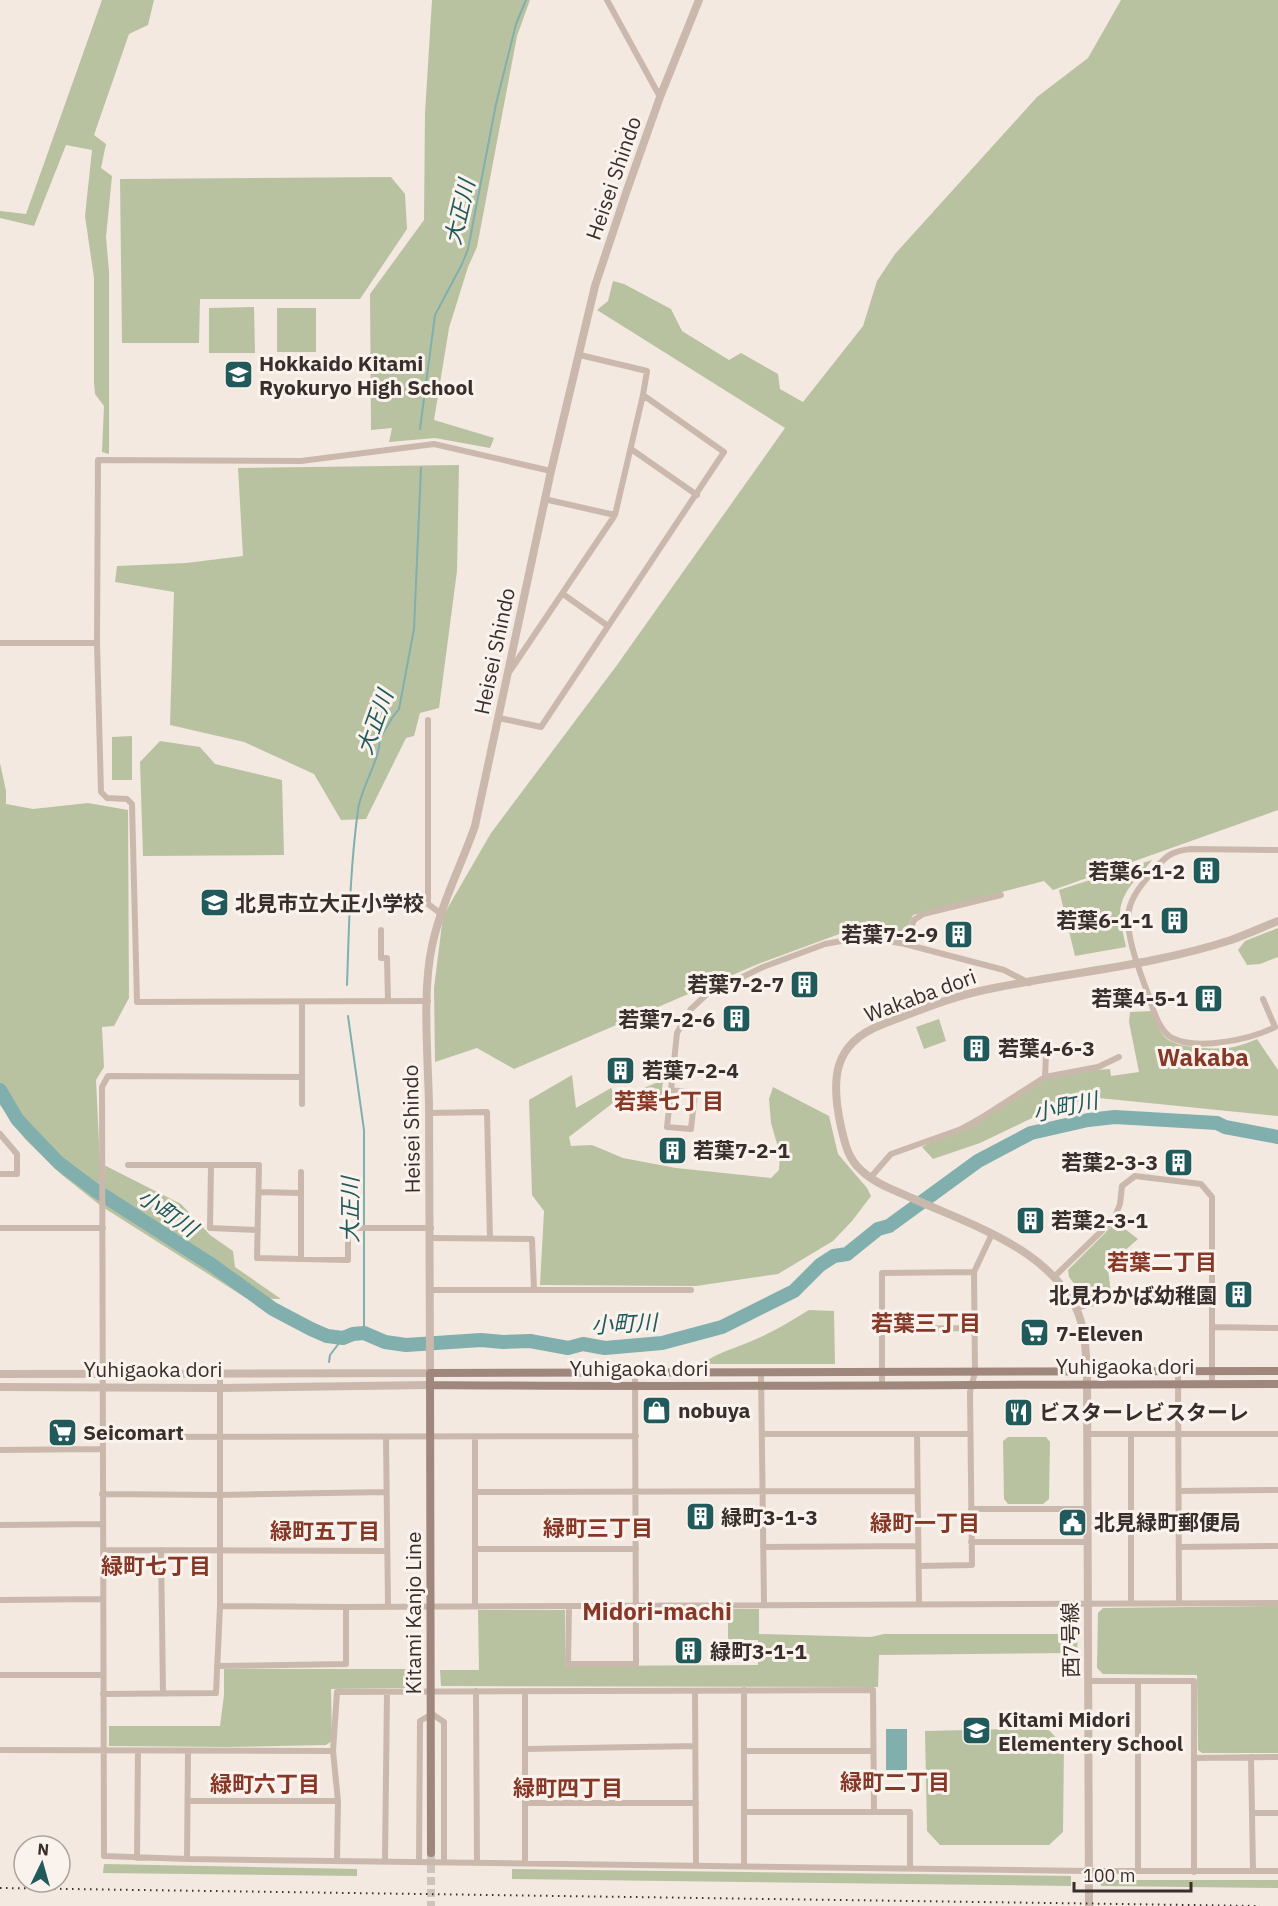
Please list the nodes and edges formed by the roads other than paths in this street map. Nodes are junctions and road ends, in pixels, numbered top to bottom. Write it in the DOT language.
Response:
graph roads {
  1 [pos="607,0"];
  2 [pos="699,0"];
  3 [pos="660,98"];
  4 [pos="580,355"];
  5 [pos="643,395"];
  6 [pos="631,449"];
  7 [pos="551,471"];
  8 [pos="697,495"];
  9 [pos="544,499"];
  10 [pos="615,515"];
  11 [pos="563,594"];
  12 [pos="608,626"];
  13 [pos="0,643"];
  14 [pos="97,643"];
  15 [pos="509,672"];
  16 [pos="499,718"];
  17 [pos="428,720"];
  18 [pos="1278,849"];
  19 [pos="1001,895"];
  20 [pos="440,913"];
  21 [pos="1278,921"];
  22 [pos="381,930"];
  23 [pos="905,944"];
  24 [pos="1137,962"];
  25 [pos="1029,983"];
  26 [pos="1263,999"];
  27 [pos="388,1001"];
  28 [pos="428,1001"];
  29 [pos="302,1002"];
  30 [pos="1046,1055"];
  31 [pos="1119,1057"];
  32 [pos="303,1077"];
  33 [pos="1045,1077"];
  34 [pos="671,1090"];
  35 [pos="302,1104"];
  36 [pos="429,1113"];
  37 [pos="0,1134"];
  38 [pos="128,1165"];
  39 [pos="211,1165"];
  40 [pos="301,1172"];
  41 [pos="0,1174"];
  42 [pos="870,1178"];
  43 [pos="259,1192"];
  44 [pos="301,1193"];
  45 [pos="0,1228"];
  46 [pos="103,1228"];
  47 [pos="431,1228"];
  48 [pos="258,1230"];
  49 [pos="992,1234"];
  50 [pos="431,1238"];
  51 [pos="490,1238"];
  52 [pos="301,1259"];
  53 [pos="974,1272"];
  54 [pos="1054,1276"];
  55 [pos="534,1289"];
  56 [pos="430,1290"];
  57 [pos="691,1290"];
  58 [pos="1212,1296"];
  59 [pos="1076,1308"];
  60 [pos="1212,1327"];
  61 [pos="974,1328"];
  62 [pos="1278,1328"];
  63 [pos="882,1329"];
  64 [pos="1178,1371"];
  65 [pos="1212,1371"];
  66 [pos="1278,1371"];
  67 [pos="882,1372"];
  68 [pos="975,1372"];
  69 [pos="430,1373"];
  70 [pos="635,1373"];
  71 [pos="761,1373"];
  72 [pos="1087,1373"];
  73 [pos="0,1374"];
  74 [pos="104,1374"];
  75 [pos="219,1375"];
  76 [pos="1087,1383"];
  77 [pos="1178,1383"];
  78 [pos="1212,1384"];
  79 [pos="1278,1384"];
  80 [pos="430,1385"];
  81 [pos="104,1386"];
  82 [pos="635,1386"];
  83 [pos="761,1386"];
  84 [pos="882,1386"];
  85 [pos="970,1386"];
  86 [pos="0,1387"];
  87 [pos="220,1388"];
  88 [pos="762,1434"];
  89 [pos="917,1434"];
  90 [pos="970,1434"];
  91 [pos="1087,1434"];
  92 [pos="1131,1434"];
  93 [pos="1177,1434"];
  94 [pos="1278,1434"];
  95 [pos="636,1436"];
  96 [pos="102,1437"];
  97 [pos="386,1437"];
  98 [pos="430,1437"];
  99 [pos="475,1437"];
  100 [pos="220,1438"];
  101 [pos="102,1449"];
  102 [pos="0,1450"];
  103 [pos="763,1490"];
  104 [pos="1278,1490"];
  105 [pos="917,1491"];
  106 [pos="1179,1491"];
  107 [pos="386,1492"];
  108 [pos="475,1492"];
  109 [pos="636,1492"];
  110 [pos="102,1494"];
  111 [pos="219,1495"];
  112 [pos="971,1509"];
  113 [pos="1086,1509"];
  114 [pos="103,1524"];
  115 [pos="0,1525"];
  116 [pos="971,1542"];
  117 [pos="1086,1542"];
  118 [pos="918,1546"];
  119 [pos="1278,1546"];
  120 [pos="764,1547"];
  121 [pos="1179,1547"];
  122 [pos="475,1549"];
  123 [pos="636,1549"];
  124 [pos="103,1550"];
  125 [pos="161,1550"];
  126 [pos="220,1551"];
  127 [pos="387,1551"];
  128 [pos="919,1566"];
  129 [pos="103,1599"];
  130 [pos="0,1600"];
  131 [pos="1087,1603"];
  132 [pos="1131,1603"];
  133 [pos="1278,1603"];
  134 [pos="764,1604"];
  135 [pos="919,1604"];
  136 [pos="1179,1604"];
  137 [pos="220,1605"];
  138 [pos="388,1606"];
  139 [pos="432,1606"];
  140 [pos="475,1606"];
  141 [pos="569,1606"];
  142 [pos="636,1606"];
  143 [pos="346,1607"];
  144 [pos="217,1666"];
  145 [pos="0,1675"];
  146 [pos="103,1675"];
  147 [pos="1088,1681"];
  148 [pos="1138,1681"];
  149 [pos="695,1690"];
  150 [pos="744,1690"];
  151 [pos="476,1691"];
  152 [pos="387,1692"];
  153 [pos="432,1692"];
  154 [pos="525,1692"];
  155 [pos="103,1694"];
  156 [pos="163,1694"];
  157 [pos="432,1714"];
  158 [pos="695,1746"];
  159 [pos="525,1749"];
  160 [pos="0,1750"];
  161 [pos="103,1750"];
  162 [pos="138,1751"];
  163 [pos="333,1751"];
  164 [pos="744,1751"];
  165 [pos="188,1752"];
  166 [pos="873,1752"];
  167 [pos="1251,1757"];
  168 [pos="1278,1757"];
  169 [pos="1194,1758"];
  170 [pos="188,1801"];
  171 [pos="338,1801"];
  172 [pos="525,1803"];
  173 [pos="696,1803"];
  174 [pos="744,1812"];
  175 [pos="874,1812"];
  176 [pos="1252,1813"];
  177 [pos="1278,1813"];
  178 [pos="431,1853"];
  179 [pos="137,1858"];
  180 [pos="187,1859"];
  181 [pos="337,1860"];
  182 [pos="385,1861"];
  183 [pos="419,1862"];
  184 [pos="444,1862"];
  185 [pos="477,1862"];
  186 [pos="525,1863"];
  187 [pos="696,1865"];
  188 [pos="744,1866"];
  189 [pos="910,1868"];
  190 [pos="1089,1871"];
  191 [pos="1138,1871"];
  192 [pos="1252,1871"];
  193 [pos="1278,1871"];
  194 [pos="1194,1872"];
  195 [pos="1089,1906"];
  1 -- 3 [label="street"];
  2 -- 3 [label="street, Heisei Shindo"];
  3 -- 4 [label="street, Heisei Shindo"];
  4 -- 5 [label="street"];
  4 -- 7 [label="street, Heisei Shindo"];
  5 -- 6 [label="street"];
  5 -- 8 [label="street"];
  6 -- 8 [label="street"];
  6 -- 10 [label="street"];
  7 -- 9 [label="street, Heisei Shindo"];
  7 -- 14 [label="street"];
  8 -- 12 [label="street"];
  9 -- 10 [label="street"];
  9 -- 15 [label="street, Heisei Shindo"];
  10 -- 11 [label="street"];
  11 -- 12 [label="street"];
  11 -- 15 [label="street"];
  12 -- 16 [label="street"];
  13 -- 14 [label="street"];
  14 -- 29 [label="street"];
  15 -- 16 [label="street, Heisei Shindo"];
  16 -- 20 [label="street, Heisei Shindo"];
  17 -- 20 [label="street"];
  18 -- 24 [label="street"];
  19 -- 23 [label="street"];
  20 -- 28 [label="street, Heisei Shindo"];
  21 -- 24 [label="street, Wakaba dori"];
  22 -- 27 [label="street"];
  23 -- 25 [label="street"];
  23 -- 34 [label="street"];
  24 -- 25 [label="street, Wakaba dori"];
  24 -- 26 [label="street"];
  25 -- 42 [label="street, Wakaba dori"];
  27 -- 28 [label="street"];
  27 -- 29 [label="street"];
  28 -- 36 [label="street, Heisei Shindo"];
  29 -- 32 [label="street"];
  30 -- 33 [label="street"];
  31 -- 33 [label="street"];
  32 -- 35 [label="street"];
  32 -- 46 [label="street"];
  33 -- 42 [label="street"];
  34 -- 34 [label="street"];
  36 -- 47 [label="street, Heisei Shindo"];
  36 -- 51 [label="street"];
  37 -- 41 [label="street"];
  38 -- 39 [label="street"];
  39 -- 43 [label="street"];
  39 -- 48 [label="street"];
  40 -- 44 [label="street"];
  42 -- 49 [label="street, Wakaba dori"];
  43 -- 44 [label="street"];
  43 -- 48 [label="street"];
  44 -- 52 [label="street"];
  45 -- 46 [label="street"];
  46 -- 74 [label="street"];
  47 -- 50 [label="street, Heisei Shindo"];
  47 -- 52 [label="street"];
  48 -- 52 [label="street"];
  49 -- 53 [label="street"];
  49 -- 54 [label="street, Wakaba dori"];
  50 -- 51 [label="street"];
  50 -- 56 [label="street, Heisei Shindo"];
  51 -- 55 [label="street"];
  53 -- 61 [label="street"];
  53 -- 63 [label="street"];
  54 -- 58 [label="street"];
  54 -- 59 [label="street, Wakaba dori"];
  55 -- 56 [label="street"];
  55 -- 57 [label="street"];
  56 -- 69 [label="street, Heisei Shindo"];
  58 -- 59 [label="street"];
  58 -- 60 [label="street"];
  59 -- 72 [label="street, Wakaba dori"];
  60 -- 62 [label="street"];
  60 -- 65 [label="street"];
  61 -- 63 [label="street"];
  61 -- 68 [label="street"];
  63 -- 67 [label="street"];
  64 -- 65 [label="main road, Yuhigaoka dori"];
  64 -- 72 [label="main road, Yuhigaoka dori"];
  64 -- 77 [label="street"];
  65 -- 66 [label="main road, Yuhigaoka dori"];
  65 -- 78 [label="street"];
  67 -- 68 [label="main road, Yuhigaoka dori"];
  67 -- 71 [label="main road, Yuhigaoka dori"];
  67 -- 84 [label="street"];
  68 -- 72 [label="main road, Yuhigaoka dori"];
  68 -- 85 [label="street"];
  69 -- 70 [label="main road, Yuhigaoka dori"];
  69 -- 75 [label="street, Yuhigaoka dori"];
  69 -- 80 [label="main road, Kitami Kanjo Line"];
  70 -- 71 [label="main road, Yuhigaoka dori"];
  70 -- 82 [label="street"];
  71 -- 83 [label="street"];
  72 -- 76 [label="street, 西7号線"];
  73 -- 74 [label="street, Yuhigaoka dori"];
  74 -- 75 [label="street, Yuhigaoka dori"];
  74 -- 81 [label="street"];
  75 -- 87 [label="street"];
  76 -- 77 [label="main road, Yuhigaoka dori"];
  76 -- 85 [label="main road, Yuhigaoka dori"];
  76 -- 91 [label="street, 西7号線"];
  77 -- 78 [label="main road, Yuhigaoka dori"];
  77 -- 93 [label="street"];
  78 -- 79 [label="main road, Yuhigaoka dori"];
  80 -- 82 [label="main road, Yuhigaoka dori"];
  80 -- 87 [label="street, Yuhigaoka dori"];
  80 -- 98 [label="main road, Kitami Kanjo Line"];
  81 -- 86 [label="street, Yuhigaoka dori"];
  81 -- 87 [label="street, Yuhigaoka dori"];
  81 -- 96 [label="street"];
  82 -- 83 [label="main road, Yuhigaoka dori"];
  82 -- 95 [label="street"];
  83 -- 84 [label="main road, Yuhigaoka dori"];
  83 -- 88 [label="street"];
  84 -- 85 [label="main road, Yuhigaoka dori"];
  85 -- 90 [label="street"];
  87 -- 100 [label="street"];
  88 -- 89 [label="street"];
  88 -- 103 [label="street"];
  89 -- 90 [label="street"];
  89 -- 105 [label="street"];
  90 -- 112 [label="street"];
  91 -- 92 [label="street"];
  91 -- 113 [label="street, 西7号線"];
  92 -- 93 [label="street"];
  92 -- 132 [label="street"];
  93 -- 94 [label="street"];
  93 -- 106 [label="street"];
  95 -- 99 [label="street"];
  95 -- 109 [label="street"];
  96 -- 100 [label="street"];
  96 -- 101 [label="street"];
  97 -- 98 [label="street"];
  97 -- 100 [label="street"];
  97 -- 107 [label="street"];
  98 -- 99 [label="street"];
  98 -- 139 [label="main road, Kitami Kanjo Line"];
  99 -- 108 [label="street"];
  100 -- 111 [label="street"];
  101 -- 102 [label="street"];
  101 -- 110 [label="street"];
  103 -- 105 [label="street"];
  103 -- 109 [label="street"];
  103 -- 120 [label="street"];
  104 -- 106 [label="street"];
  105 -- 118 [label="street"];
  106 -- 121 [label="street"];
  107 -- 111 [label="street"];
  107 -- 127 [label="street"];
  108 -- 109 [label="street"];
  108 -- 122 [label="street"];
  109 -- 123 [label="street"];
  110 -- 111 [label="street"];
  110 -- 114 [label="street"];
  111 -- 126 [label="street"];
  112 -- 113 [label="street"];
  112 -- 116 [label="street"];
  113 -- 117 [label="street, 西7号線"];
  114 -- 115 [label="street"];
  114 -- 124 [label="street"];
  116 -- 117 [label="street"];
  116 -- 128 [label="street"];
  117 -- 131 [label="street, 西7号線"];
  118 -- 120 [label="street"];
  118 -- 128 [label="street"];
  119 -- 121 [label="street"];
  120 -- 134 [label="street"];
  121 -- 136 [label="street"];
  122 -- 123 [label="street"];
  122 -- 140 [label="street"];
  123 -- 142 [label="street"];
  124 -- 125 [label="street"];
  124 -- 129 [label="street"];
  125 -- 126 [label="street"];
  125 -- 156 [label="street"];
  126 -- 127 [label="street"];
  126 -- 137 [label="street"];
  127 -- 138 [label="street"];
  128 -- 135 [label="street"];
  129 -- 130 [label="street"];
  129 -- 146 [label="street"];
  131 -- 132 [label="street"];
  131 -- 135 [label="street"];
  131 -- 147 [label="street, 西7号線"];
  132 -- 136 [label="street"];
  133 -- 136 [label="street"];
  134 -- 135 [label="street"];
  134 -- 142 [label="street"];
  137 -- 143 [label="street"];
  137 -- 144 [label="street"];
  138 -- 139 [label="street"];
  138 -- 143 [label="street"];
  139 -- 140 [label="street"];
  139 -- 153 [label="main road, Kitami Kanjo Line"];
  140 -- 141 [label="street"];
  141 -- 142 [label="street"];
  141 -- 142 [label="street"];
  143 -- 144 [label="street"];
  144 -- 156 [label="street"];
  145 -- 146 [label="street"];
  146 -- 155 [label="street"];
  147 -- 148 [label="street"];
  147 -- 190 [label="street, 西7号線"];
  148 -- 169 [label="street"];
  148 -- 191 [label="street"];
  149 -- 150 [label="street"];
  149 -- 154 [label="street"];
  149 -- 158 [label="street"];
  150 -- 164 [label="street"];
  150 -- 166 [label="street"];
  151 -- 153 [label="street"];
  151 -- 154 [label="street"];
  151 -- 185 [label="street"];
  152 -- 153 [label="street"];
  152 -- 163 [label="street"];
  152 -- 182 [label="street"];
  153 -- 157 [label="main road, Kitami Kanjo Line"];
  154 -- 159 [label="street"];
  155 -- 156 [label="street"];
  155 -- 161 [label="street"];
  157 -- 178 [label="main road, Kitami Kanjo Line"];
  157 -- 183 [label="street"];
  157 -- 184 [label="street"];
  158 -- 159 [label="street"];
  158 -- 173 [label="street"];
  159 -- 172 [label="street"];
  160 -- 161 [label="street"];
  161 -- 162 [label="street"];
  161 -- 179 [label="street"];
  162 -- 165 [label="street"];
  162 -- 179 [label="street"];
  163 -- 165 [label="street"];
  163 -- 171 [label="street"];
  164 -- 166 [label="street"];
  164 -- 174 [label="street"];
  165 -- 170 [label="street"];
  166 -- 175 [label="street"];
  167 -- 168 [label="street"];
  167 -- 169 [label="street"];
  167 -- 176 [label="street"];
  169 -- 194 [label="street"];
  170 -- 171 [label="street"];
  170 -- 180 [label="street"];
  171 -- 181 [label="street"];
  172 -- 173 [label="street"];
  172 -- 186 [label="street"];
  173 -- 187 [label="street"];
  174 -- 175 [label="street"];
  174 -- 188 [label="street"];
  175 -- 189 [label="street"];
  176 -- 177 [label="street"];
  176 -- 192 [label="street"];
  179 -- 180 [label="street"];
  180 -- 181 [label="street"];
  181 -- 182 [label="street"];
  182 -- 183 [label="street"];
  183 -- 184 [label="street"];
  184 -- 185 [label="street"];
  185 -- 186 [label="street"];
  186 -- 187 [label="street"];
  187 -- 188 [label="street"];
  188 -- 189 [label="street"];
  189 -- 190 [label="street"];
  190 -- 191 [label="street"];
  190 -- 195 [label="street, 西7号線"];
  191 -- 194 [label="street"];
  192 -- 193 [label="street"];
  192 -- 194 [label="street"];
}
